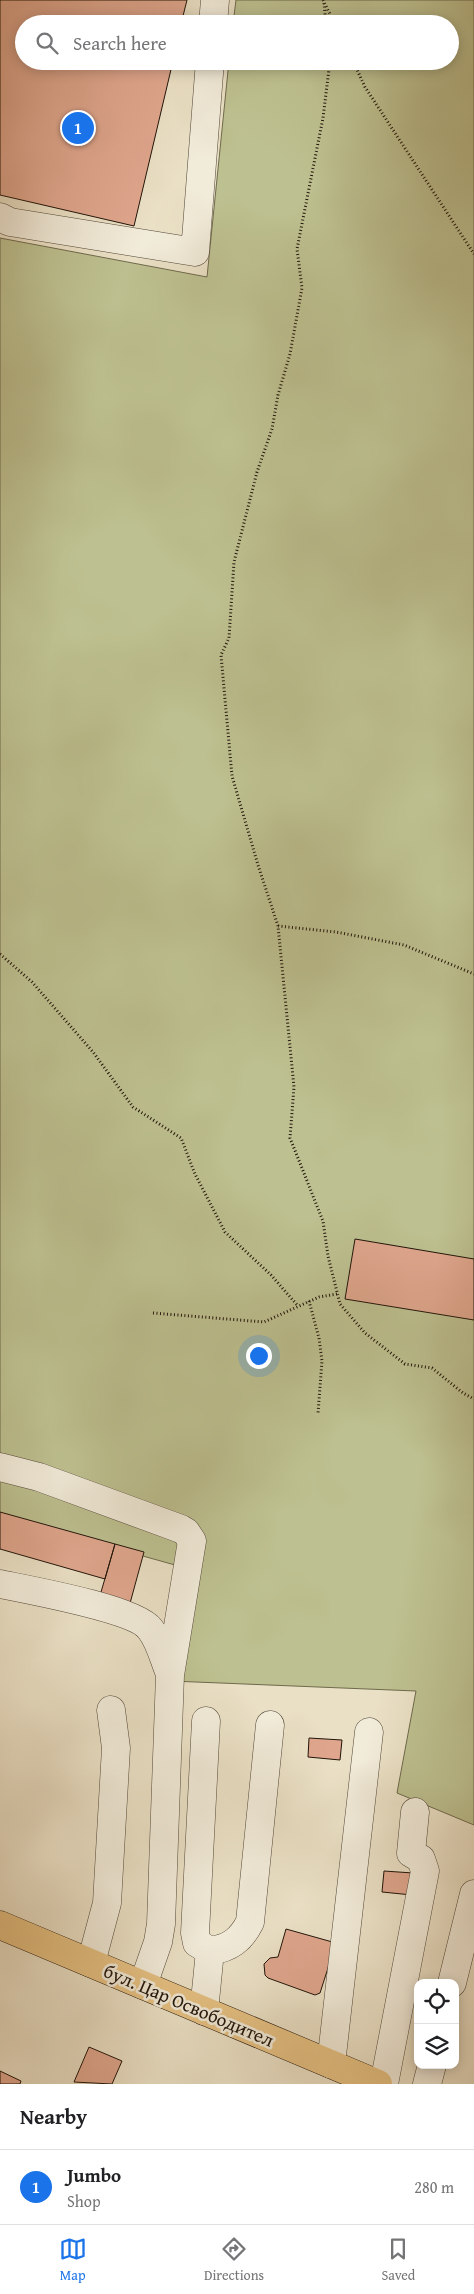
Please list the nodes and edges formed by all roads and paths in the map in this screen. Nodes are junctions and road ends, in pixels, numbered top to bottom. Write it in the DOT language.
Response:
graph roads {
  1 [pos="215,0"];
  2 [pos="323,0"];
  3 [pos="214,15"];
  4 [pos="325,15"];
  5 [pos="330,15"];
  6 [pos="209,70"];
  7 [pos="329,70"];
  8 [pos="357,70"];
  9 [pos="0,217"];
  10 [pos="474,254"];
  11 [pos="278,926"];
  12 [pos="0,954"];
  13 [pos="474,974"];
  14 [pos="337,1294"];
  15 [pos="309,1301"];
  16 [pos="298,1306"];
  17 [pos="152,1314"];
  18 [pos="474,1399"];
  19 [pos="318,1413"];
  20 [pos="0,1466"];
  21 [pos="0,1584"];
  22 [pos="170,1675"];
  23 [pos="111,1710"];
  24 [pos="206,1721"];
  25 [pos="270,1725"];
  26 [pos="369,1732"];
  27 [pos="415,1812"];
  28 [pos="474,1894"];
  29 [pos="0,1925"];
  30 [pos="210,1951"];
  31 [pos="91,1963"];
  32 [pos="453,1979"];
  33 [pos="143,1985"];
  34 [pos="204,2011"];
  35 [pos="331,2064"];
  36 [pos="431,2069"];
  37 [pos="378,2084"];
  38 [pos="384,2084"];
  39 [pos="427,2084"];
  1 -- 3 [label="lane"];
  2 -- 4 [label="path"];
  2 -- 5 [label="path"];
  6 -- 9 [label="lane"];
  7 -- 11 [label="path"];
  8 -- 10 [label="path"];
  11 -- 13 [label="path"];
  11 -- 14 [label="path"];
  12 -- 16 [label="path"];
  14 -- 15 [label="path"];
  14 -- 18 [label="path"];
  15 -- 16 [label="path"];
  15 -- 19 [label="path"];
  16 -- 17 [label="path"];
  20 -- 22 [label="lane"];
  21 -- 22 [label="lane"];
  22 -- 33 [label="lane"];
  23 -- 31 [label="lane"];
  24 -- 30 [label="lane"];
  25 -- 30 [label="lane"];
  26 -- 35 [label="lane"];
  27 -- 38 [label="lane"];
  28 -- 32 [label="lane"];
  29 -- 31 [label="main road, бул. Цар Освободител"];
  30 -- 34 [label="lane"];
  31 -- 33 [label="main road, бул. Цар Освободител"];
  33 -- 34 [label="main road, бул. Цар Освободител"];
  34 -- 35 [label="main road, бул. Цар Освободител"];
  35 -- 37 [label="main road, бул. Цар Освободител"];
  36 -- 39 [label="lane"];
}
